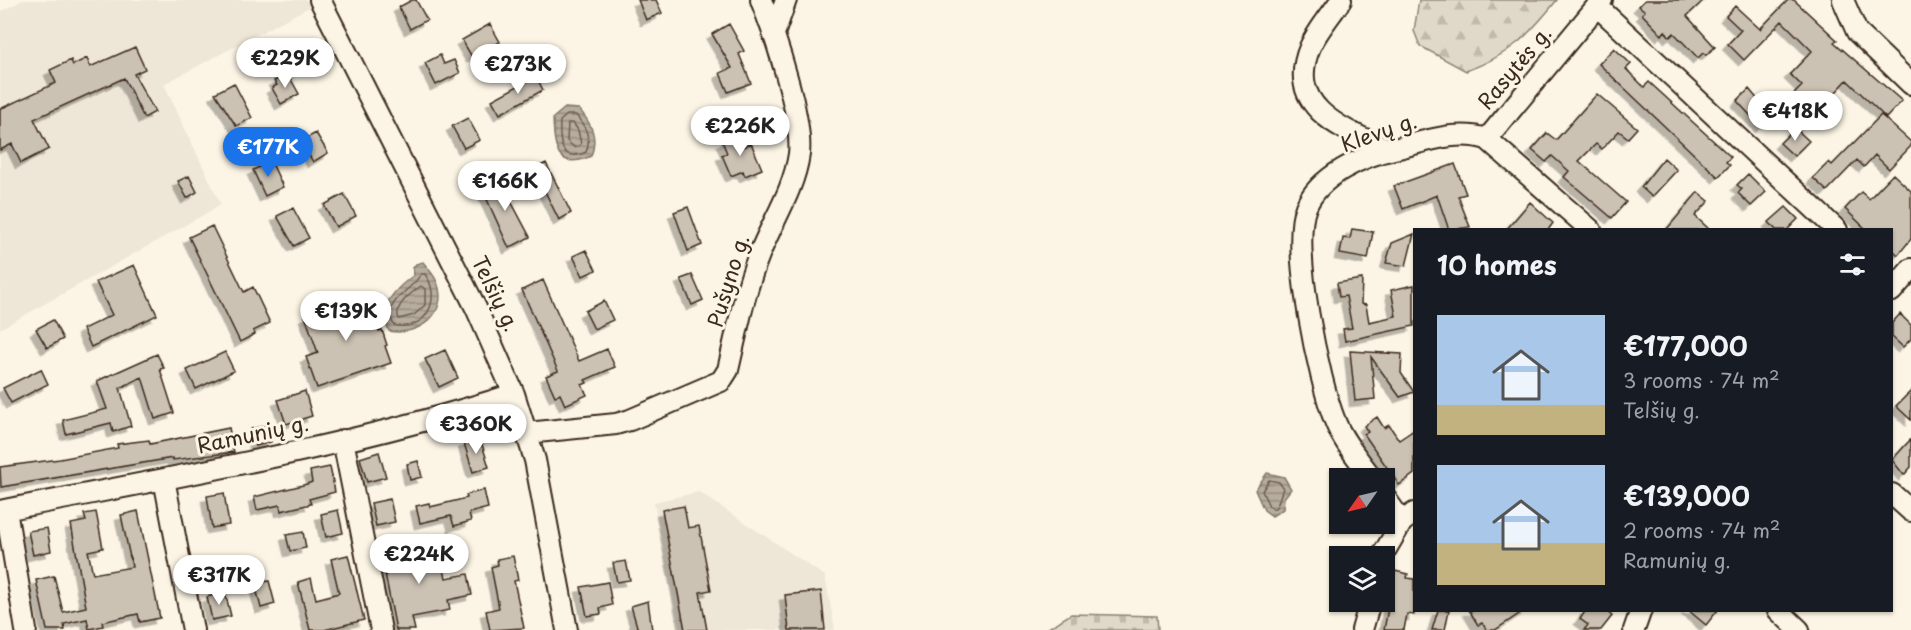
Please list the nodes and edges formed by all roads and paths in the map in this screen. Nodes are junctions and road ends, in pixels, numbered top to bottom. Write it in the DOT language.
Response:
graph roads {
  1 [pos="320,0"];
  2 [pos="761,0"];
  3 [pos="786,0"];
  4 [pos="1341,0"];
  5 [pos="1844,0"];
  6 [pos="1600,3"];
  7 [pos="774,34"];
  8 [pos="1911,84"];
  9 [pos="1487,139"];
  10 [pos="1390,150"];
  11 [pos="1589,228"];
  12 [pos="1835,228"];
  13 [pos="1911,269"];
  14 [pos="1898,288"];
  15 [pos="514,394"];
  16 [pos="527,433"];
  17 [pos="344,440"];
  18 [pos="1365,468"];
  19 [pos="164,479"];
  20 [pos="1893,495"];
  21 [pos="1395,506"];
  22 [pos="3,510"];
  23 [pos="1911,511"];
  24 [pos="1408,518"];
  25 [pos="1389,546"];
  26 [pos="1367,612"];
  27 [pos="1640,612"];
  28 [pos="1780,612"];
  29 [pos="26,630"];
  30 [pos="193,630"];
  31 [pos="381,630"];
  32 [pos="567,630"];
  33 [pos="1362,630"];
  34 [pos="1634,630"];
  35 [pos="1800,630"];
  1 -- 15 [label="street, Telšių g."];
  2 -- 7 [label="street, Pušyno g."];
  3 -- 7 [label="street"];
  4 -- 10 [label="street"];
  5 -- 8 [label="street"];
  6 -- 9 [label="street, Rasytės g."];
  6 -- 12 [label="street"];
  7 -- 16 [label="street, Pušyno g."];
  9 -- 10 [label="street, Klevų g."];
  9 -- 11 [label="street"];
  10 -- 18 [label="street, Klevų g."];
  13 -- 14 [label="street"];
  15 -- 16 [label="street, Telšių g."];
  15 -- 17 [label="street, Ramunių g."];
  16 -- 32 [label="street, Telšių g."];
  17 -- 19 [label="street, Ramunių g."];
  17 -- 31 [label="street"];
  19 -- 22 [label="street, Ramunių g."];
  19 -- 30 [label="street"];
  20 -- 23 [label="street"];
  21 -- 24 [label="street"];
  22 -- 29 [label="street"];
  24 -- 25 [label="street"];
  26 -- 33 [label="street"];
  27 -- 34 [label="street"];
  28 -- 35 [label="street"];
}
